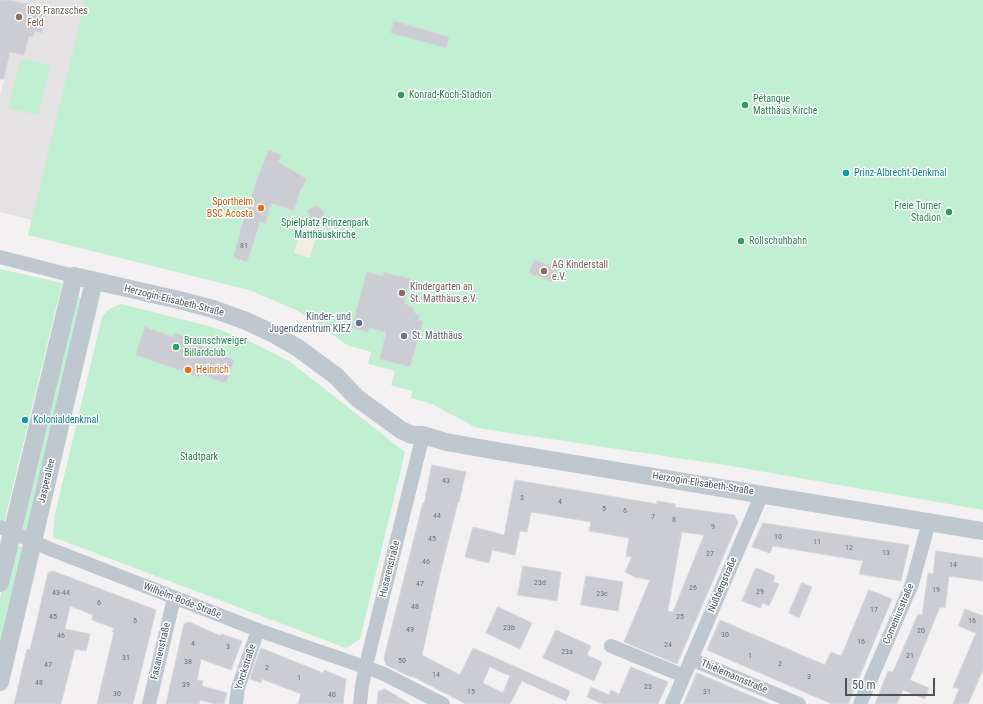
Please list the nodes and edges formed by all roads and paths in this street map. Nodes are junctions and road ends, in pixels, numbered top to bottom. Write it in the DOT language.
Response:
graph roads {
  1 [pos="0,258"];
  2 [pos="74,276"];
  3 [pos="94,281"];
  4 [pos="423,435"];
  5 [pos="762,494"];
  6 [pos="929,522"];
  7 [pos="6,530"];
  8 [pos="983,531"];
  9 [pos="33,542"];
  10 [pos="0,583"];
  11 [pos="174,598"];
  12 [pos="258,630"];
  13 [pos="611,646"];
  14 [pos="691,659"];
  15 [pos="366,668"];
  16 [pos="684,676"];
  17 [pos="0,682"];
  18 [pos="149,704"];
  19 [pos="236,704"];
  20 [pos="360,704"];
  21 [pos="442,704"];
  22 [pos="672,704"];
  23 [pos="799,704"];
  24 [pos="860,704"];
  1 -- 2 [label="street, Herzogin-Elisabeth-Straße"];
  2 -- 3 [label="street, Herzogin-Elisabeth-Straße"];
  2 -- 7 [label="street"];
  3 -- 4 [label="street, Herzogin-Elisabeth-Straße"];
  3 -- 9 [label="street, Jasperallee"];
  4 -- 5 [label="street, Herzogin-Elisabeth-Straße"];
  4 -- 15 [label="street, Husarenstraße"];
  5 -- 6 [label="street, Herzogin-Elisabeth-Straße"];
  5 -- 14 [label="street, Nußbergstraße"];
  6 -- 8 [label="street, Herzogin-Elisabeth-Straße"];
  6 -- 24 [label="street, Comeniusstraße"];
  7 -- 9 [label="street, Wilhelm-Bode-Straße"];
  7 -- 10 [label="street"];
  9 -- 11 [label="street, Wilhelm-Bode-Straße"];
  9 -- 17 [label="street, Jasperallee"];
  11 -- 12 [label="street, Wilhelm-Bode-Straße"];
  11 -- 18 [label="street, Fasanenstraße"];
  12 -- 15 [label="street, Wilhelm-Bode-Straße"];
  12 -- 19 [label="street, Yorckstraße"];
  13 -- 16 [label="street"];
  14 -- 16 [label="street, Nußbergstraße"];
  14 -- 23 [label="street, Thielemannstraße"];
  15 -- 20 [label="street, Husarenstraße"];
  15 -- 21 [label="street, Wilhelm-Bode-Straße"];
  16 -- 22 [label="street, Nußbergstraße"];
}
